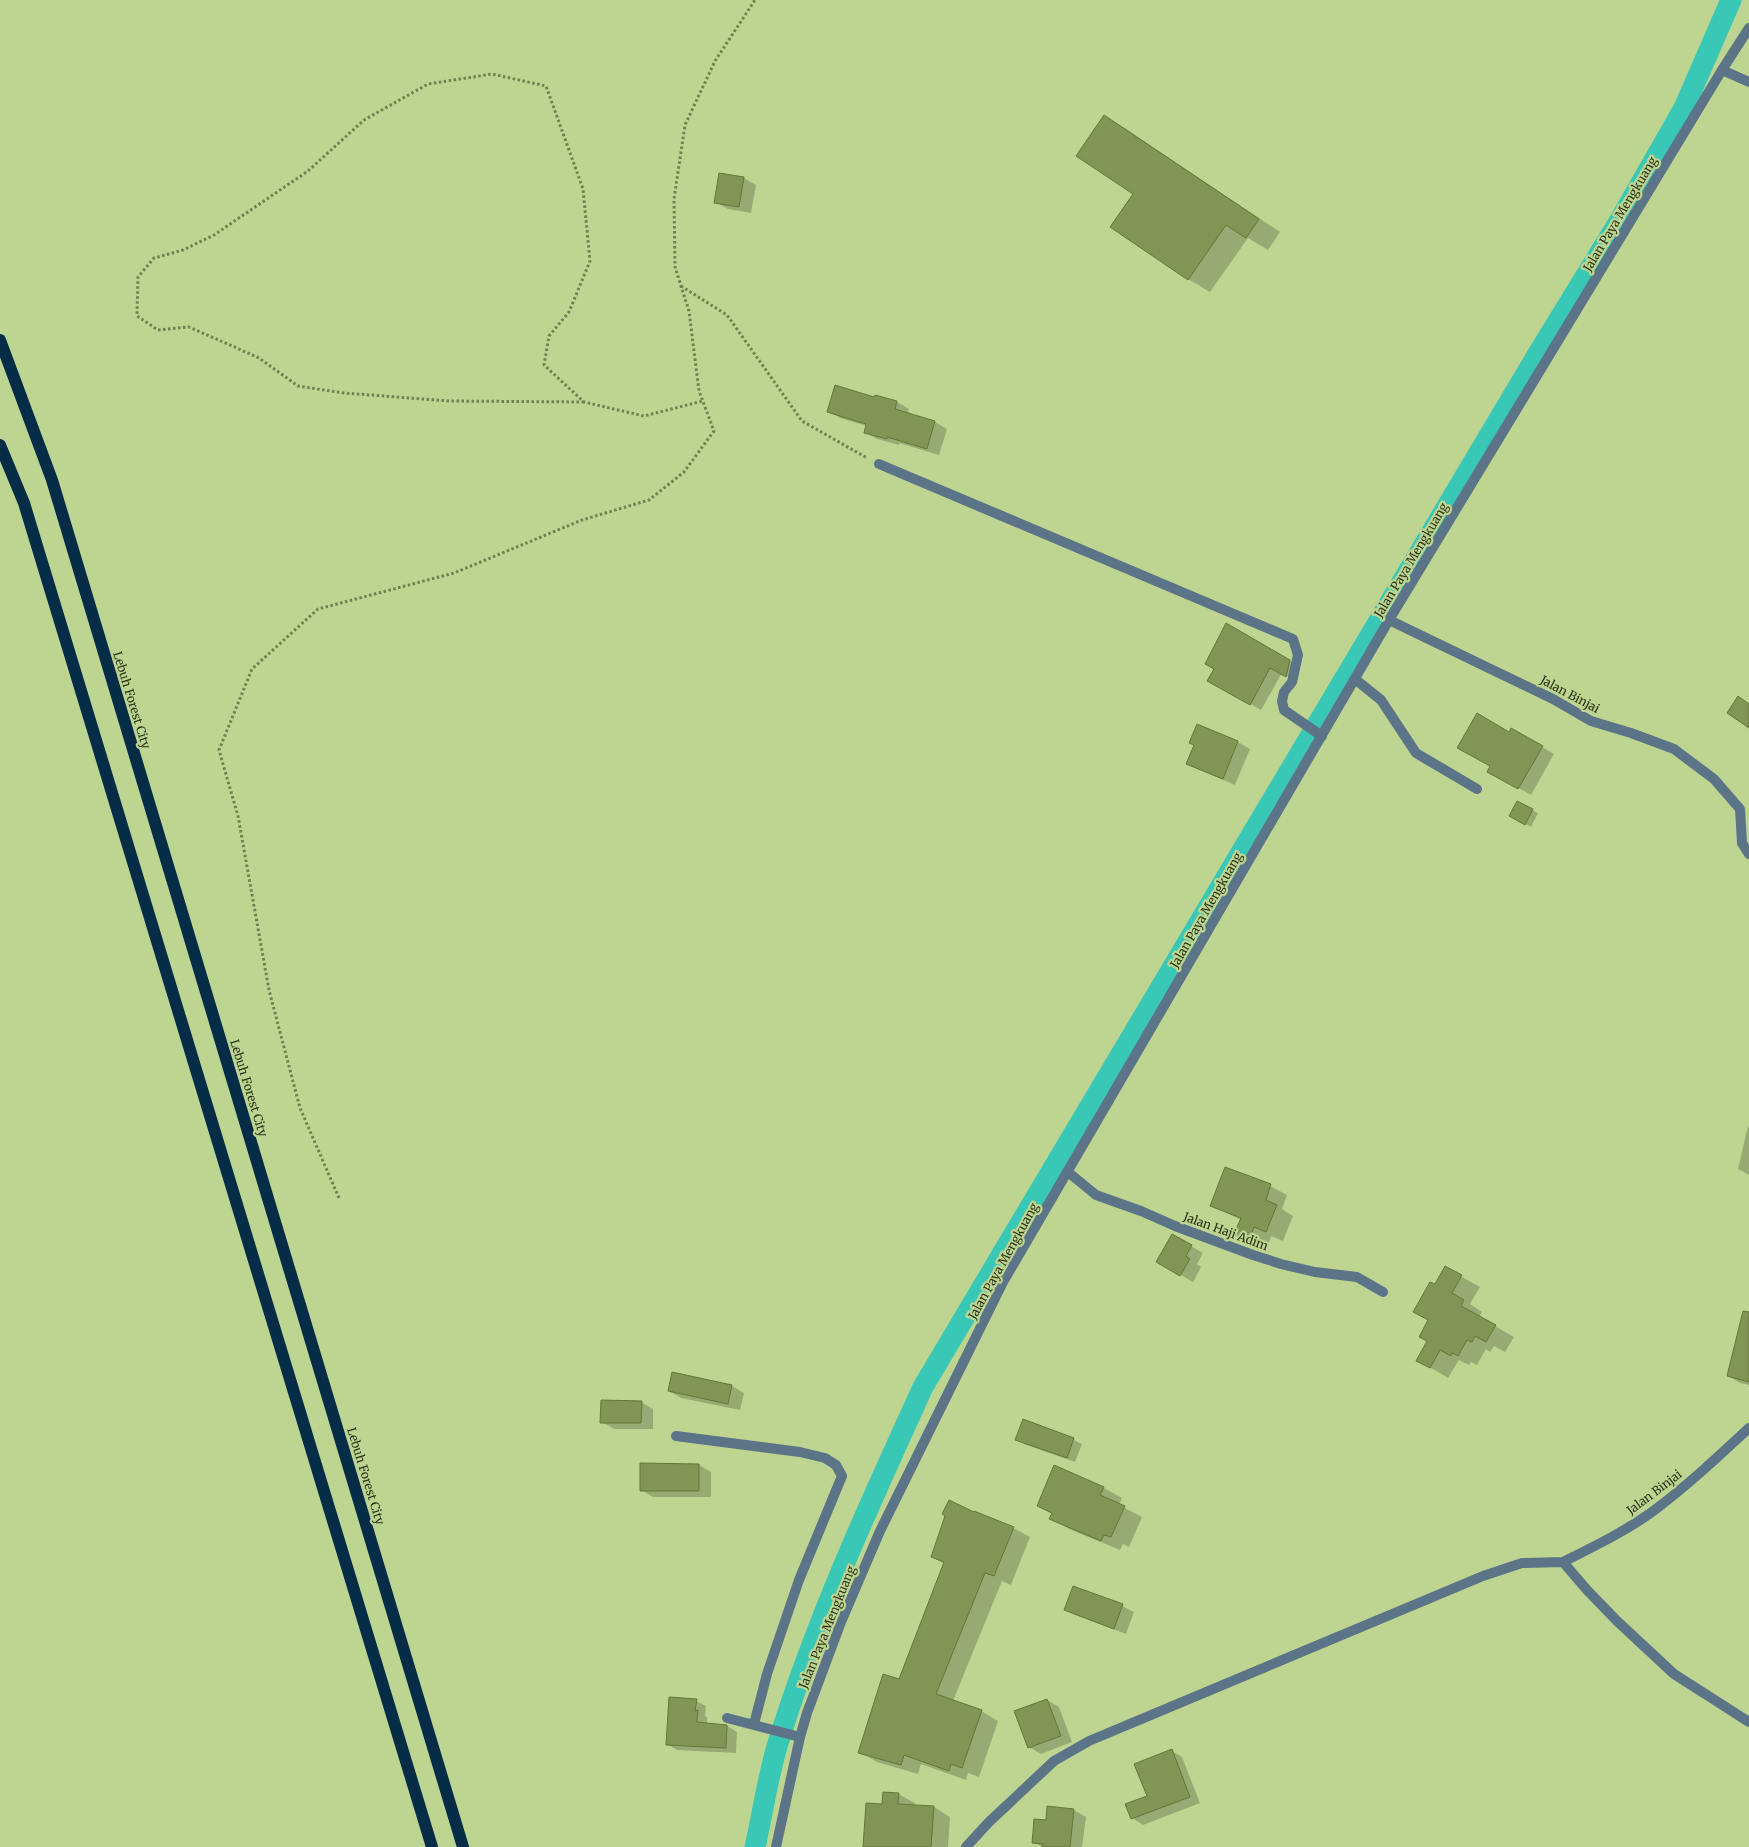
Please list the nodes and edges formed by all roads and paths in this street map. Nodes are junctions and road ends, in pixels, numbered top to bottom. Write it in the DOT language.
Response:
graph roads {
  1 [pos="755,0"];
  2 [pos="1749,28"];
  3 [pos="1722,70"];
  4 [pos="1749,82"];
  5 [pos="681,285"];
  6 [pos="0,340"];
  7 [pos="703,401"];
  8 [pos="584,402"];
  9 [pos="0,445"];
  10 [pos="879,464"];
  11 [pos="1389,620"];
  12 [pos="1355,678"];
  13 [pos="1322,736"];
  14 [pos="1477,789"];
  15 [pos="1749,854"];
  16 [pos="1068,1172"];
  17 [pos="339,1198"];
  18 [pos="1383,1292"];
  19 [pos="1749,1428"];
  20 [pos="676,1436"];
  21 [pos="1563,1562"];
  22 [pos="727,1718"];
  23 [pos="1749,1722"];
  24 [pos="754,1724"];
  25 [pos="800,1737"];
  26 [pos="972,1845"];
  27 [pos="432,1847"];
  28 [pos="463,1847"];
  29 [pos="776,1847"];
  1 -- 5 [label="path"];
  2 -- 3 [label="street, Jalan Paya Mengkuang"];
  3 -- 4 [label="street"];
  3 -- 11 [label="street, Jalan Paya Mengkuang"];
  5 -- 7 [label="path"];
  5 -- 10 [label="path"];
  6 -- 28 [label="main road, Lebuh Forest City"];
  7 -- 8 [label="path"];
  7 -- 17 [label="path"];
  8 -- 8 [label="path"];
  9 -- 27 [label="main road"];
  10 -- 13 [label="street"];
  11 -- 12 [label="street, Jalan Paya Mengkuang"];
  11 -- 15 [label="street, Jalan Binjai"];
  12 -- 13 [label="street, Jalan Paya Mengkuang"];
  12 -- 14 [label="street"];
  13 -- 16 [label="street, Jalan Paya Mengkuang"];
  16 -- 18 [label="street, Jalan Haji Adim"];
  16 -- 25 [label="street, Jalan Paya Mengkuang"];
  19 -- 21 [label="street, Jalan Binjai"];
  20 -- 24 [label="street"];
  21 -- 23 [label="street"];
  21 -- 26 [label="street"];
  22 -- 24 [label="street"];
  24 -- 25 [label="street"];
  25 -- 29 [label="street, Jalan Paya Mengkuang"];
}
